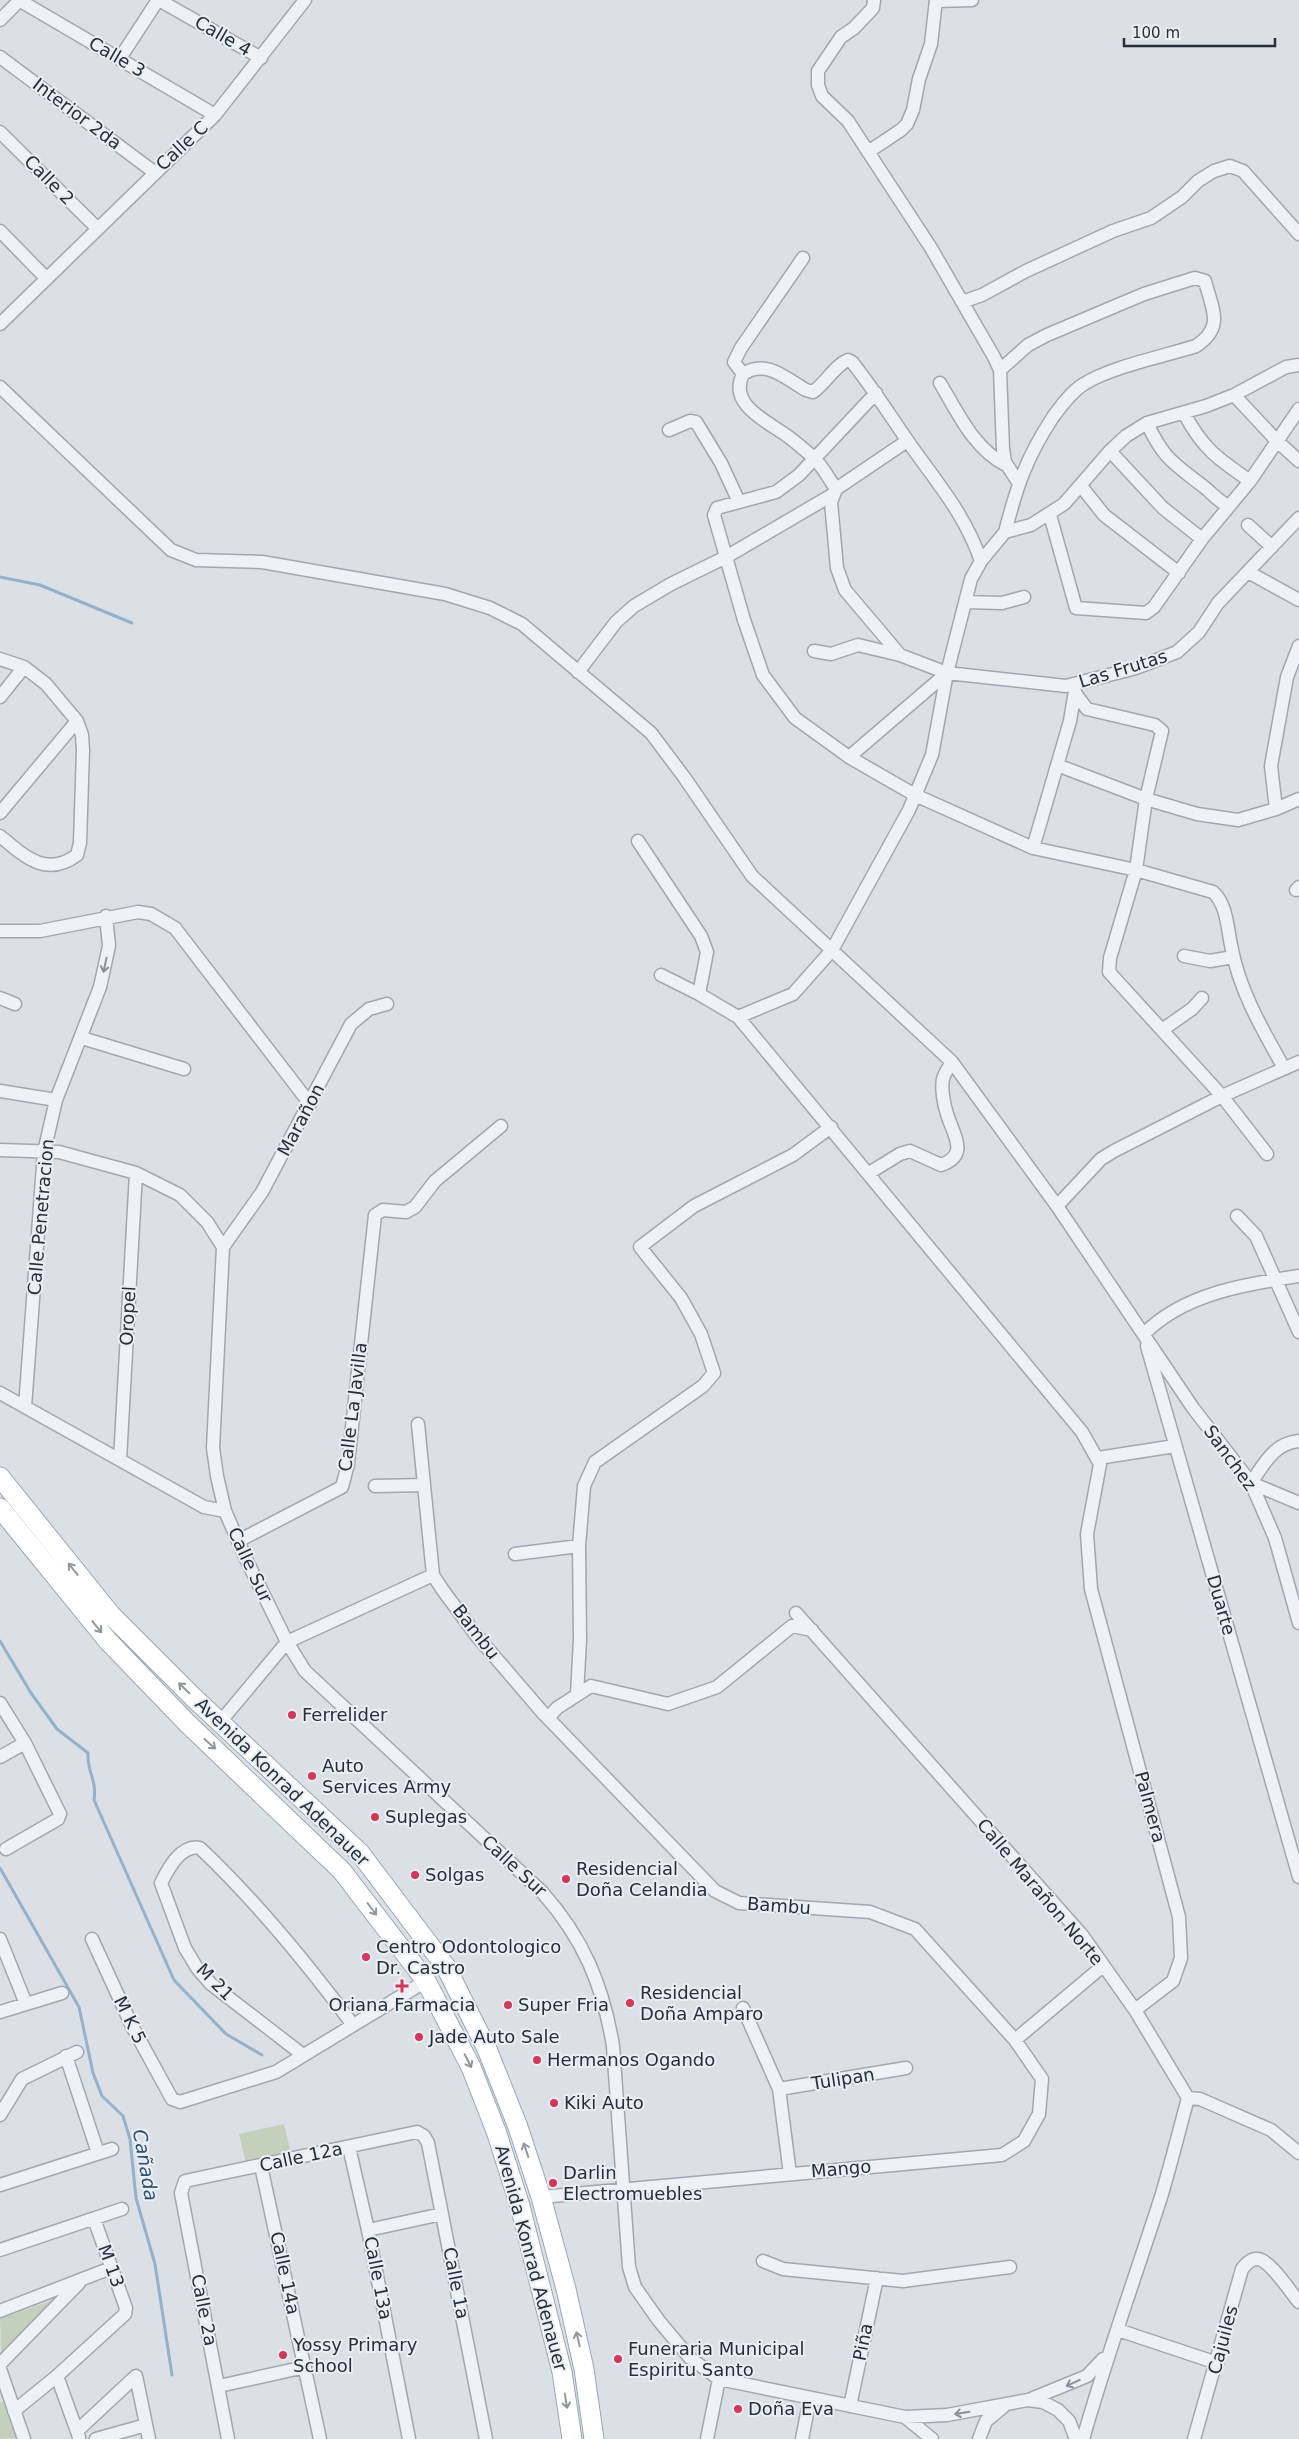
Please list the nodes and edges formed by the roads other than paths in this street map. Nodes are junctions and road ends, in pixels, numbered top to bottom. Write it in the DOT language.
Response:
graph roads {
  1 [pos="19,0"];
  2 [pos="158,0"];
  3 [pos="304,0"];
  4 [pos="874,0"];
  5 [pos="936,0"];
  6 [pos="972,0"];
  7 [pos="0,20"];
  8 [pos="0,57"];
  9 [pos="120,58"];
  10 [pos="261,58"];
  11 [pos="215,115"];
  12 [pos="0,132"];
  13 [pos="868,152"];
  14 [pos="154,172"];
  15 [pos="98,229"];
  16 [pos="0,231"];
  17 [pos="1299,234"];
  18 [pos="803,258"];
  19 [pos="46,278"];
  20 [pos="962,302"];
  21 [pos="0,324"];
  22 [pos="1299,365"];
  23 [pos="1000,370"];
  24 [pos="743,374"];
  25 [pos="940,383"];
  26 [pos="0,388"];
  27 [pos="876,393"];
  28 [pos="1234,395"];
  29 [pos="1299,409"];
  30 [pos="1184,413"];
  31 [pos="1147,423"];
  32 [pos="669,430"];
  33 [pos="907,441"];
  34 [pos="1277,441"];
  35 [pos="1110,451"];
  36 [pos="815,459"];
  37 [pos="1299,461"];
  38 [pos="1006,464"];
  39 [pos="1250,481"];
  40 [pos="1018,482"];
  41 [pos="1082,486"];
  42 [pos="834,492"];
  43 [pos="739,502"];
  44 [pos="1229,506"];
  45 [pos="1050,515"];
  46 [pos="1299,518"];
  47 [pos="1248,525"];
  48 [pos="1005,532"];
  49 [pos="1202,539"];
  50 [pos="1272,547"];
  51 [pos="726,557"];
  52 [pos="980,560"];
  53 [pos="1248,572"];
  54 [pos="1179,573"];
  55 [pos="1024,597"];
  56 [pos="1299,600"];
  57 [pos="965,602"];
  58 [pos="1299,646"];
  59 [pos="814,651"];
  60 [pos="900,655"];
  61 [pos="0,659"];
  62 [pos="24,667"];
  63 [pos="578,672"];
  64 [pos="947,673"];
  65 [pos="1076,688"];
  66 [pos="0,696"];
  67 [pos="77,721"];
  68 [pos="849,757"];
  69 [pos="1057,765"];
  70 [pos="915,795"];
  71 [pos="1146,799"];
  72 [pos="1299,799"];
  73 [pos="1276,809"];
  74 [pos="0,813"];
  75 [pos="0,836"];
  76 [pos="638,841"];
  77 [pos="1033,848"];
  78 [pos="1136,870"];
  79 [pos="106,916"];
  80 [pos="0,931"];
  81 [pos="832,950"];
  82 [pos="1184,956"];
  83 [pos="1233,957"];
  84 [pos="661,975"];
  85 [pos="699,994"];
  86 [pos="0,998"];
  87 [pos="1202,998"];
  88 [pos="15,1004"];
  89 [pos="387,1004"];
  90 [pos="738,1017"];
  91 [pos="1162,1030"];
  92 [pos="82,1038"];
  93 [pos="952,1062"];
  94 [pos="1299,1062"];
  95 [pos="1284,1068"];
  96 [pos="184,1069"];
  97 [pos="0,1091"];
  98 [pos="1222,1096"];
  99 [pos="56,1100"];
  100 [pos="310,1104"];
  101 [pos="501,1126"];
  102 [pos="831,1127"];
  103 [pos="0,1150"];
  104 [pos="44,1152"];
  105 [pos="1268,1154"];
  106 [pos="136,1172"];
  107 [pos="869,1173"];
  108 [pos="1057,1206"];
  109 [pos="1237,1216"];
  110 [pos="222,1247"];
  111 [pos="1299,1276"];
  112 [pos="1276,1279"];
  113 [pos="1299,1332"];
  114 [pos="1144,1334"];
  115 [pos="0,1393"];
  116 [pos="25,1407"];
  117 [pos="418,1424"];
  118 [pos="1299,1441"];
  119 [pos="1175,1446"];
  120 [pos="1098,1458"];
  121 [pos="120,1460"];
  122 [pos="0,1477"];
  123 [pos="1251,1483"];
  124 [pos="424,1485"];
  125 [pos="375,1486"];
  126 [pos="1299,1504"];
  127 [pos="0,1508"];
  128 [pos="225,1511"];
  129 [pos="238,1540"];
  130 [pos="579,1546"];
  131 [pos="516,1554"];
  132 [pos="433,1575"];
  133 [pos="796,1613"];
  134 [pos="1299,1622"];
  135 [pos="812,1630"];
  136 [pos="287,1642"];
  137 [pos="577,1695"];
  138 [pos="0,1703"];
  139 [pos="548,1718"];
  140 [pos="221,1722"];
  141 [pos="25,1743"];
  142 [pos="0,1757"];
  143 [pos="6,1849"];
  144 [pos="360,1853"];
  145 [pos="342,1871"];
  146 [pos="1299,1877"];
  147 [pos="0,1939"];
  148 [pos="92,1939"];
  149 [pos="1103,1966"];
  150 [pos="426,1981"];
  151 [pos="62,1992"];
  152 [pos="26,2004"];
  153 [pos="743,2008"];
  154 [pos="1136,2010"];
  155 [pos="0,2012"];
  156 [pos="353,2025"];
  157 [pos="1015,2040"];
  158 [pos="303,2055"];
  159 [pos="906,2068"];
  160 [pos="779,2089"];
  161 [pos="1188,2098"];
  162 [pos="1039,2114"];
  163 [pos="0,2116"];
  164 [pos="417,2132"];
  165 [pos="349,2146"];
  166 [pos="112,2149"];
  167 [pos="98,2153"];
  168 [pos="1299,2153"];
  169 [pos="261,2166"];
  170 [pos="790,2174"];
  171 [pos="185,2181"];
  172 [pos="0,2185"];
  173 [pos="623,2189"];
  174 [pos="541,2197"];
  175 [pos="122,2209"];
  176 [pos="442,2214"];
  177 [pos="94,2219"];
  178 [pos="368,2230"];
  179 [pos="0,2250"];
  180 [pos="763,2261"];
  181 [pos="1010,2267"];
  182 [pos="111,2268"];
  183 [pos="876,2278"];
  184 [pos="83,2279"];
  185 [pos="1299,2302"];
  186 [pos="0,2311"];
  187 [pos="1118,2330"];
  188 [pos="1108,2352"];
  189 [pos="1217,2363"];
  190 [pos="0,2364"];
  191 [pos="305,2367"];
  192 [pos="0,2369"];
  193 [pos="57,2376"];
  194 [pos="719,2379"];
  195 [pos="218,2386"];
  196 [pos="3,2389"];
  197 [pos="810,2398"];
  198 [pos="1028,2400"];
  199 [pos="1010,2403"];
  200 [pos="850,2406"];
  201 [pos="14,2411"];
  202 [pos="905,2417"];
  203 [pos="146,2425"];
  204 [pos="78,2435"];
  205 [pos="24,2439"];
  206 [pos="96,2439"];
  207 [pos="149,2439"];
  208 [pos="228,2439"];
  209 [pos="320,2439"];
  210 [pos="409,2439"];
  211 [pos="486,2439"];
  212 [pos="572,2439"];
  213 [pos="594,2439"];
  214 [pos="707,2439"];
  215 [pos="802,2439"];
  216 [pos="932,2439"];
  217 [pos="979,2439"];
  218 [pos="1076,2439"];
  219 [pos="1082,2439"];
  220 [pos="1194,2439"];
  1 -- 7 [label="street"];
  1 -- 9 [label="street, Calle 3"];
  2 -- 9 [label="street"];
  2 -- 10 [label="street, Calle 4"];
  3 -- 10 [label="street, Calle C"];
  4 -- 13 [label="street"];
  5 -- 6 [label="street"];
  5 -- 13 [label="street"];
  8 -- 14 [label="street, Interior 2da"];
  9 -- 11 [label="street, Calle 3"];
  10 -- 11 [label="street, Calle C"];
  11 -- 14 [label="street, Calle C"];
  12 -- 15 [label="street, Calle 2"];
  13 -- 20 [label="street"];
  14 -- 15 [label="street, Calle C"];
  15 -- 19 [label="street, Calle C"];
  16 -- 19 [label="street"];
  17 -- 20 [label="street"];
  18 -- 24 [label="street"];
  19 -- 21 [label="street, Calle C"];
  20 -- 23 [label="street"];
  22 -- 28 [label="street"];
  23 -- 38 [label="street"];
  23 -- 40 [label="street"];
  24 -- 27 [label="street"];
  24 -- 36 [label="street"];
  25 -- 38 [label="street"];
  26 -- 63 [label="street, Sanchez"];
  27 -- 33 [label="street"];
  27 -- 36 [label="street"];
  28 -- 30 [label="street"];
  28 -- 34 [label="street"];
  29 -- 34 [label="street"];
  30 -- 31 [label="street"];
  30 -- 39 [label="street"];
  31 -- 35 [label="street"];
  31 -- 44 [label="street"];
  32 -- 43 [label="street"];
  33 -- 42 [label="street"];
  33 -- 52 [label="street"];
  34 -- 37 [label="street"];
  34 -- 39 [label="street"];
  35 -- 41 [label="street"];
  35 -- 49 [label="street"];
  36 -- 42 [label="street"];
  36 -- 43 [label="street"];
  38 -- 40 [label="street"];
  39 -- 44 [label="street"];
  40 -- 48 [label="street"];
  41 -- 45 [label="street"];
  41 -- 54 [label="street"];
  42 -- 51 [label="street"];
  42 -- 60 [label="street"];
  43 -- 51 [label="street"];
  44 -- 49 [label="street"];
  45 -- 48 [label="street"];
  45 -- 54 [label="street"];
  46 -- 50 [label="street, Las Frutas"];
  47 -- 50 [label="street"];
  48 -- 52 [label="street"];
  49 -- 54 [label="street"];
  50 -- 53 [label="street, Las Frutas"];
  51 -- 63 [label="street"];
  51 -- 68 [label="street"];
  52 -- 57 [label="street"];
  53 -- 56 [label="street"];
  53 -- 65 [label="street, Las Frutas"];
  55 -- 57 [label="street"];
  57 -- 64 [label="street"];
  58 -- 73 [label="street"];
  59 -- 60 [label="street, Las Frutas"];
  60 -- 64 [label="street, Las Frutas"];
  61 -- 62 [label="street"];
  62 -- 66 [label="street"];
  62 -- 67 [label="street"];
  63 -- 81 [label="street, Sanchez"];
  64 -- 65 [label="street, Las Frutas"];
  64 -- 68 [label="street"];
  64 -- 70 [label="street"];
  65 -- 69 [label="street"];
  65 -- 71 [label="street"];
  67 -- 74 [label="street"];
  67 -- 75 [label="street"];
  68 -- 70 [label="street"];
  69 -- 71 [label="street"];
  69 -- 77 [label="street"];
  70 -- 77 [label="street"];
  70 -- 81 [label="street"];
  71 -- 73 [label="street"];
  71 -- 78 [label="street"];
  72 -- 73 [label="street"];
  76 -- 85 [label="street"];
  77 -- 78 [label="street"];
  78 -- 83 [label="street"];
  78 -- 91 [label="street"];
  79 -- 80 [label="street"];
  79 -- 92 [label="street, Calle Penetracion, one-way"];
  79 -- 100 [label="street"];
  81 -- 90 [label="street"];
  81 -- 93 [label="street, Sanchez"];
  82 -- 83 [label="street"];
  83 -- 95 [label="street"];
  84 -- 85 [label="street"];
  85 -- 90 [label="street"];
  86 -- 88 [label="street"];
  87 -- 91 [label="street"];
  89 -- 100 [label="street, Marañon"];
  90 -- 102 [label="street"];
  91 -- 98 [label="street"];
  92 -- 96 [label="street"];
  92 -- 99 [label="street, Calle Penetracion"];
  93 -- 107 [label="street"];
  93 -- 108 [label="street, Sanchez"];
  94 -- 95 [label="street"];
  95 -- 98 [label="street"];
  97 -- 99 [label="street"];
  98 -- 105 [label="street"];
  98 -- 108 [label="street"];
  99 -- 104 [label="street, Calle Penetracion"];
  100 -- 110 [label="street, Marañon"];
  101 -- 129 [label="street, Calle La Javilla"];
  102 -- 107 [label="street"];
  102 -- 130 [label="street"];
  103 -- 104 [label="street"];
  104 -- 106 [label="street"];
  104 -- 116 [label="street, Calle Penetracion"];
  106 -- 110 [label="street"];
  106 -- 121 [label="street, Oropel"];
  107 -- 120 [label="street"];
  108 -- 114 [label="street, Sanchez"];
  109 -- 112 [label="street"];
  110 -- 128 [label="street, Calle Sur"];
  111 -- 112 [label="street"];
  112 -- 113 [label="street"];
  112 -- 114 [label="street"];
  114 -- 119 [label="street, Duarte"];
  114 -- 123 [label="street, Sanchez"];
  115 -- 116 [label="street"];
  116 -- 121 [label="street"];
  117 -- 124 [label="street"];
  118 -- 123 [label="street"];
  119 -- 120 [label="street"];
  119 -- 146 [label="street, Duarte"];
  120 -- 154 [label="street, Palmera"];
  121 -- 128 [label="street"];
  140 -- 122 [label="main road, Avenida Konrad Adenauer, one-way"];
  123 -- 126 [label="street"];
  123 -- 134 [label="street, Sanchez"];
  124 -- 125 [label="street"];
  124 -- 132 [label="street"];
  127 -- 145 [label="main road, Avenida Konrad Adenauer, one-way"];
  128 -- 129 [label="street, Calle Sur"];
  129 -- 136 [label="street, Calle Sur"];
  130 -- 131 [label="street"];
  130 -- 137 [label="street"];
  132 -- 136 [label="street"];
  132 -- 139 [label="street, Bambu"];
  133 -- 135 [label="street, Calle Marañon Norte"];
  135 -- 137 [label="street"];
  135 -- 149 [label="street, Calle Marañon Norte"];
  136 -- 140 [label="street"];
  136 -- 173 [label="street, Calle Sur"];
  137 -- 139 [label="street"];
  138 -- 141 [label="street"];
  139 -- 157 [label="street, Bambu"];
  140 -- 144 [label="main road, Avenida Konrad Adenauer"];
  141 -- 142 [label="street"];
  141 -- 143 [label="street"];
  144 -- 145 [label="main road"];
  174 -- 144 [label="main road, Avenida Konrad Adenauer, one-way"];
  145 -- 150 [label="main road, Avenida Konrad Adenauer, one-way"];
  147 -- 152 [label="street"];
  148 -- 158 [label="street, M K 5"];
  149 -- 154 [label="street, Calle Marañon Norte"];
  149 -- 157 [label="street"];
  150 -- 156 [label="street"];
  150 -- 212 [label="main road, Avenida Konrad Adenauer, one-way"];
  151 -- 152 [label="street"];
  152 -- 155 [label="street"];
  153 -- 160 [label="street"];
  154 -- 161 [label="street, Calle Marañon Norte"];
  156 -- 158 [label="street"];
  156 -- 158 [label="street, M 21"];
  157 -- 162 [label="street, Bambu"];
  159 -- 160 [label="street, Tulipan"];
  160 -- 170 [label="street"];
  161 -- 168 [label="street"];
  161 -- 187 [label="street"];
  162 -- 170 [label="street, Mango"];
  163 -- 167 [label="street"];
  164 -- 165 [label="street, Calle 12a"];
  164 -- 176 [label="street, Calle 1a"];
  165 -- 169 [label="street, Calle 12a"];
  165 -- 178 [label="street, Calle 13a"];
  166 -- 167 [label="street"];
  167 -- 172 [label="street"];
  169 -- 171 [label="street, Calle 12a"];
  169 -- 191 [label="street, Calle 14a"];
  170 -- 173 [label="street, Mango"];
  171 -- 195 [label="street, Calle 2a"];
  173 -- 174 [label="street, Mango"];
  173 -- 194 [label="street, Calle Sur"];
  213 -- 174 [label="main road, Avenida Konrad Adenauer, one-way"];
  175 -- 177 [label="street"];
  176 -- 178 [label="street"];
  176 -- 211 [label="street, Calle 1a"];
  177 -- 179 [label="street"];
  177 -- 182 [label="street, M 13"];
  178 -- 210 [label="street, Calle 13a"];
  180 -- 183 [label="street"];
  181 -- 183 [label="street"];
  182 -- 184 [label="street"];
  182 -- 193 [label="street, M 13"];
  183 -- 200 [label="street, Piña"];
  184 -- 186 [label="street"];
  184 -- 190 [label="street"];
  185 -- 189 [label="street, Cajuiles"];
  187 -- 188 [label="street"];
  187 -- 189 [label="street"];
  188 -- 198 [label="street, one-way"];
  188 -- 219 [label="street"];
  189 -- 220 [label="street, Cajuiles"];
  191 -- 195 [label="street"];
  191 -- 209 [label="street, Calle 14a"];
  192 -- 196 [label="street"];
  193 -- 201 [label="street"];
  193 -- 204 [label="street"];
  194 -- 197 [label="street"];
  194 -- 214 [label="street"];
  195 -- 208 [label="street, Calle 2a"];
  196 -- 201 [label="street"];
  197 -- 200 [label="street"];
  197 -- 215 [label="street"];
  198 -- 199 [label="street"];
  198 -- 218 [label="street"];
  199 -- 202 [label="street, one-way"];
  199 -- 217 [label="street"];
  200 -- 202 [label="street"];
  201 -- 205 [label="street"];
  202 -- 216 [label="street"];
  203 -- 204 [label="street"];
  203 -- 206 [label="street"];
  203 -- 207 [label="street"];
}
